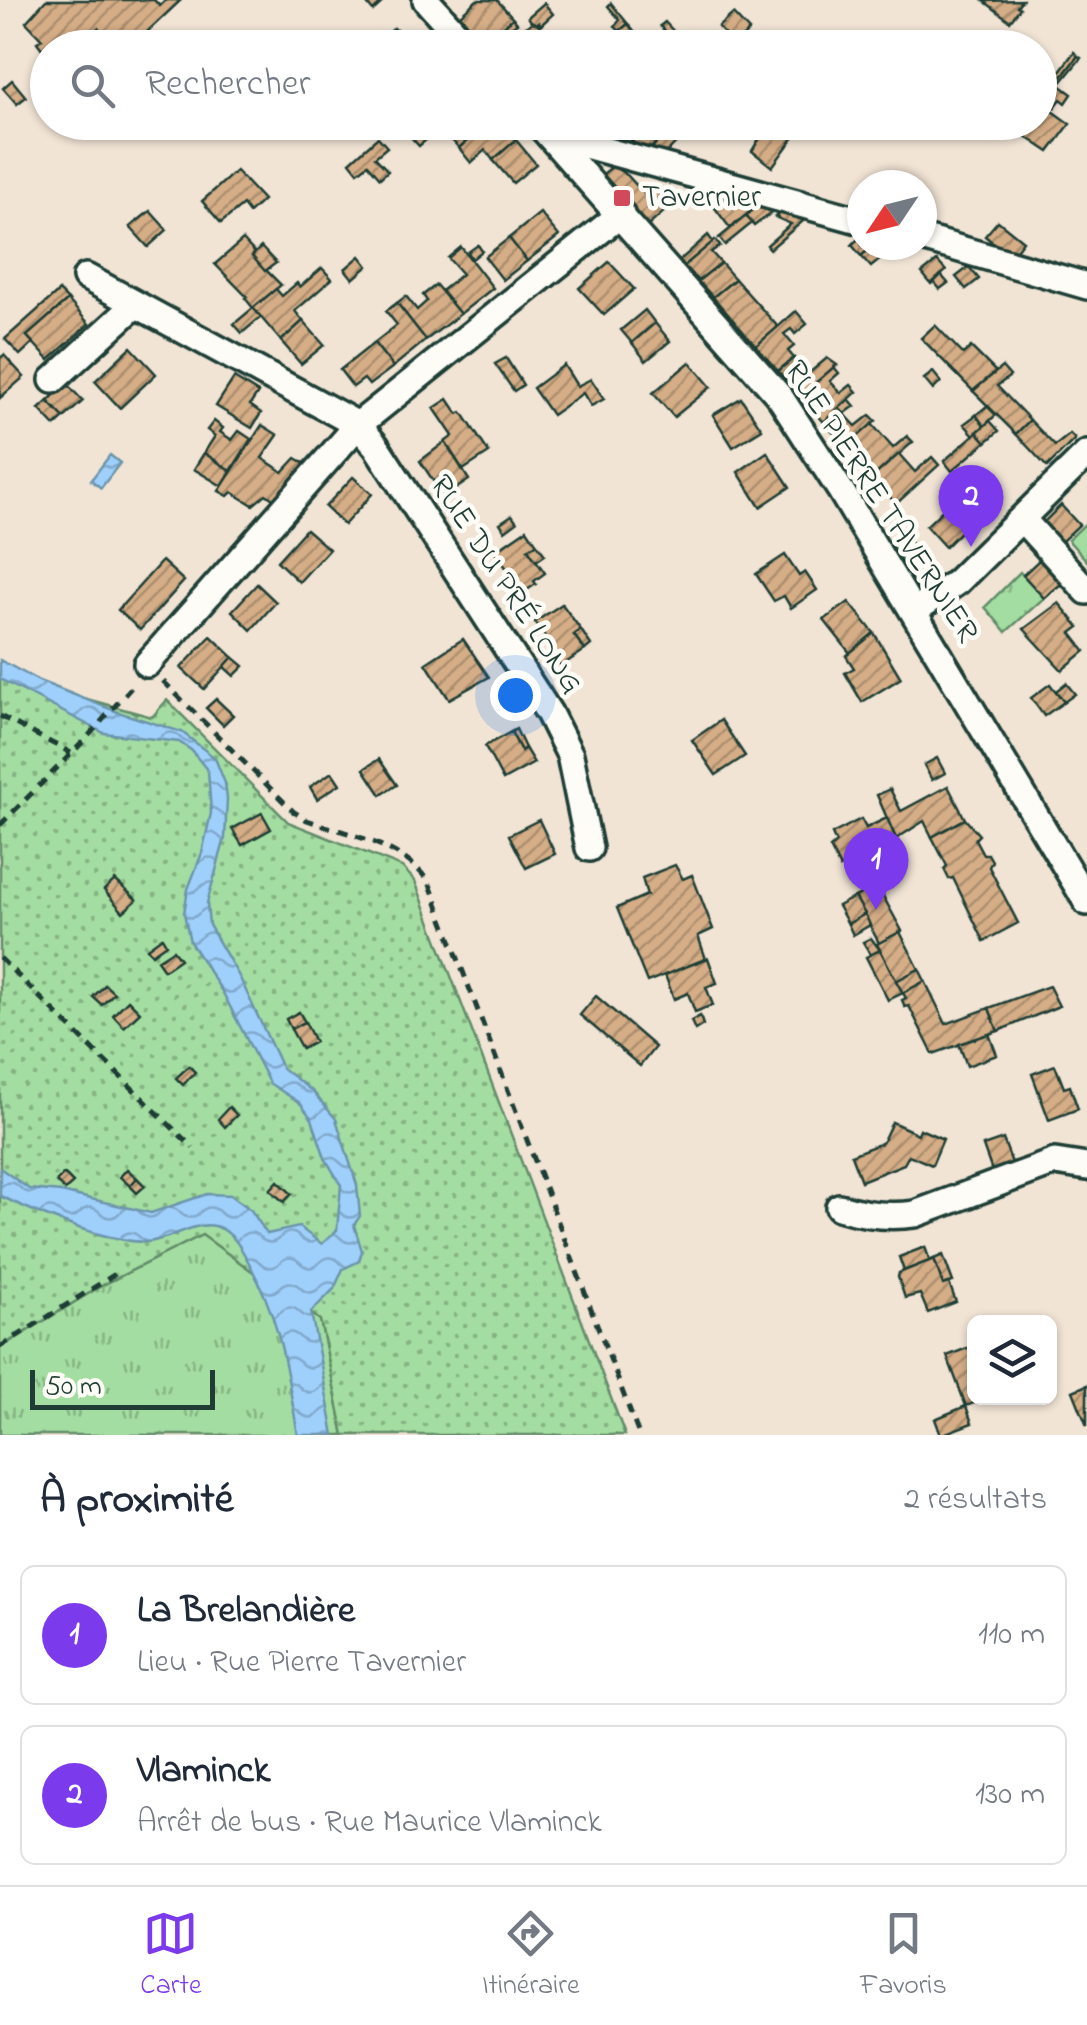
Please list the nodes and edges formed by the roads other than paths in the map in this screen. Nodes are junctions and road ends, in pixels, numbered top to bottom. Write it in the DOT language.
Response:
graph roads {
  1 [pos="426,0"];
  2 [pos="453,30"];
  3 [pos="553,140"];
  4 [pos="582,140"];
  5 [pos="621,214"];
  6 [pos="847,216"];
  7 [pos="937,242"];
  8 [pos="86,276"];
  9 [pos="1087,286"];
  10 [pos="134,306"];
  11 [pos="54,380"];
  12 [pos="358,425"];
  13 [pos="1087,454"];
  14 [pos="1022,519"];
  15 [pos="1087,591"];
  16 [pos="914,611"];
  17 [pos="147,664"];
  18 [pos="589,848"];
  19 [pos="1087,902"];
  20 [pos="1087,1167"];
  21 [pos="839,1207"];
  1 -- 2 [label="street"];
  3 -- 5 [label="street, RUE PIERRE TAVERNIER"];
  4 -- 6 [label="street"];
  5 -- 12 [label="street"];
  5 -- 16 [label="street, RUE PIERRE TAVERNIER"];
  7 -- 9 [label="street"];
  8 -- 10 [label="street"];
  10 -- 11 [label="street"];
  10 -- 12 [label="street"];
  12 -- 17 [label="street"];
  12 -- 18 [label="street, RUE DU PRÉ LONG"];
  13 -- 14 [label="street"];
  14 -- 15 [label="street"];
  14 -- 16 [label="street"];
  16 -- 19 [label="street, RUE PIERRE TAVERNIER"];
  20 -- 21 [label="street"];
}
